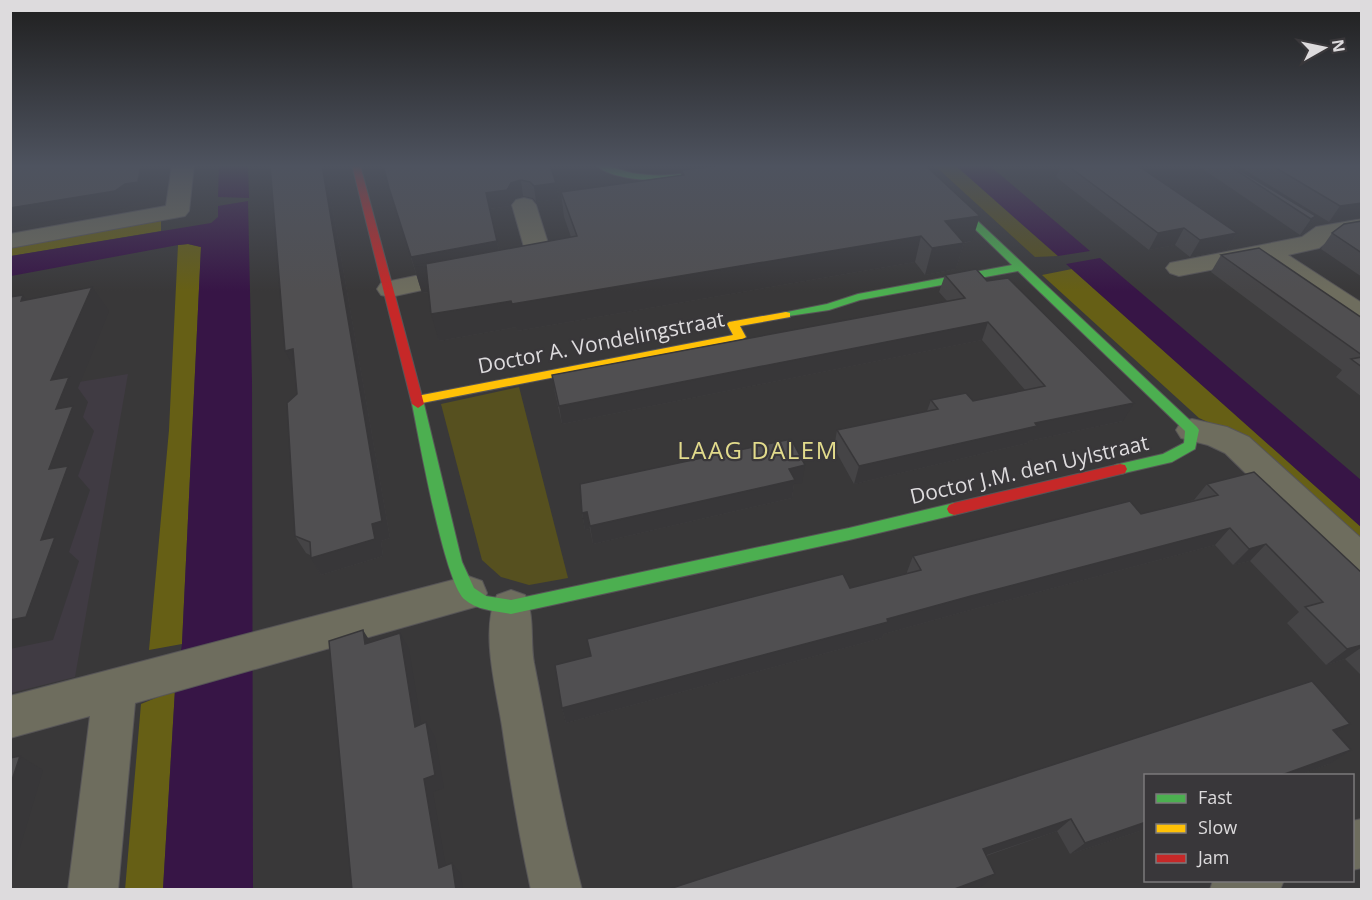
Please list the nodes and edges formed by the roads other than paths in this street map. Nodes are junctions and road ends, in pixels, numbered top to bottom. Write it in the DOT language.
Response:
graph roads {
  1 [pos="178,207"];
  2 [pos="367,207"];
  3 [pos="525,207"];
  4 [pos="957,207"];
  5 [pos="1362,226"];
  6 [pos="10,241"];
  7 [pos="1266,251"];
  8 [pos="1020,267"];
  9 [pos="1179,268"];
  10 [pos="390,290"];
  11 [pos="1362,316"];
  12 [pos="417,400"];
  13 [pos="1191,430"];
  14 [pos="1362,563"];
  15 [pos="487,601"];
  16 [pos="115,690"];
  17 [pos="10,717"];
  18 [pos="1254,882"];
  19 [pos="93,890"];
  20 [pos="557,890"];
  21 [pos="1235,890"];
  1 -- 6 [label="street"];
  2 -- 10 [label="street"];
  3 -- 10 [label="street"];
  4 -- 8 [label="street, Doctor J.M. den Uylstraat"];
  5 -- 7 [label="street"];
  7 -- 9 [label="street"];
  7 -- 11 [label="street"];
  8 -- 12 [label="street, Doctor A. Vondelingstraat"];
  8 -- 13 [label="street, Doctor J.M. den Uylstraat"];
  10 -- 12 [label="street"];
  12 -- 15 [label="street"];
  13 -- 14 [label="street"];
  13 -- 15 [label="street, Doctor J.M. den Uylstraat"];
  15 -- 16 [label="street"];
  15 -- 20 [label="street"];
  16 -- 17 [label="street"];
  16 -- 19 [label="street"];
  18 -- 21 [label="street"];
}
